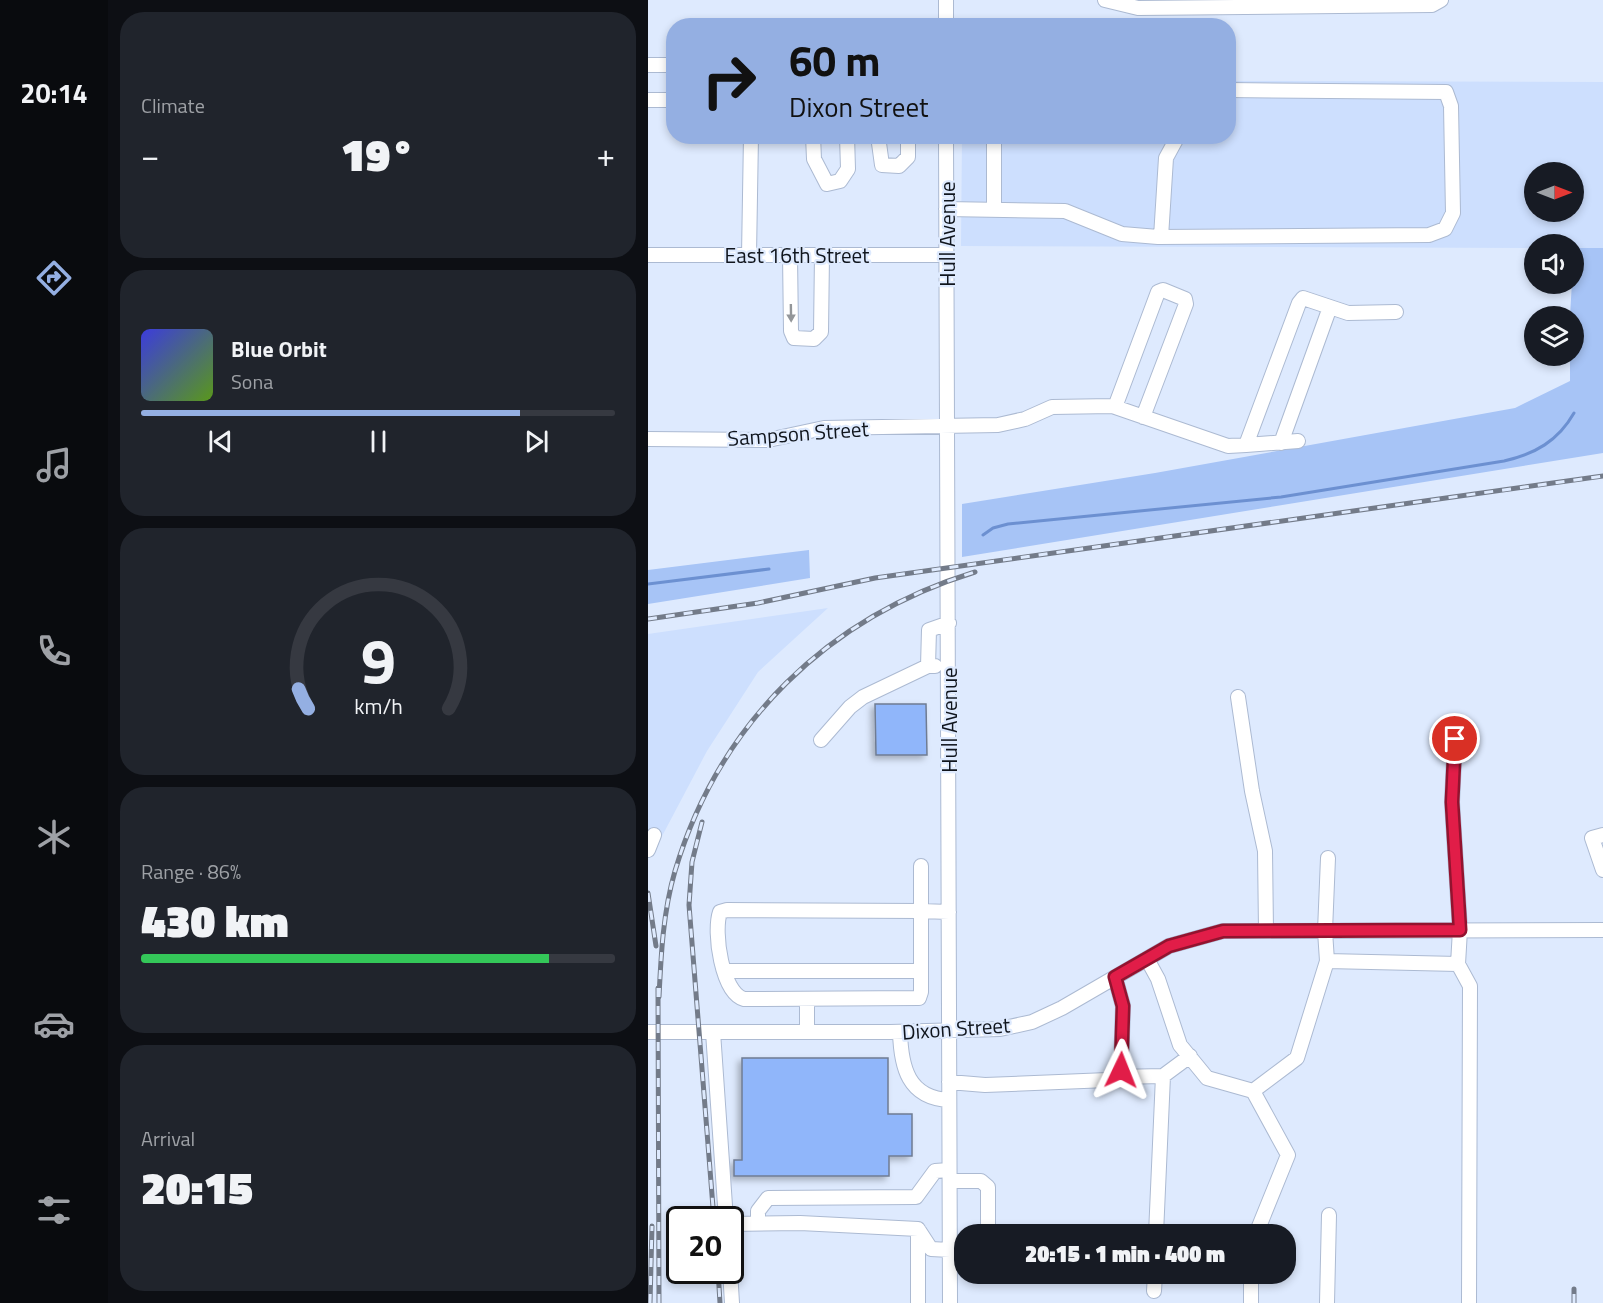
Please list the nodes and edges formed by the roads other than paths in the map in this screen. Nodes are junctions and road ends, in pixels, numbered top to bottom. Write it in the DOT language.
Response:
graph roads {
  1 [pos="946,0"];
  2 [pos="1441,0"];
  3 [pos="1112,1"];
  4 [pos="1283,3"];
  5 [pos="946,18"];
  6 [pos="648,65"];
  7 [pos="666,65"];
  8 [pos="1236,90"];
  9 [pos="648,100"];
  10 [pos="666,100"];
  11 [pos="751,144"];
  12 [pos="813,144"];
  13 [pos="847,144"];
  14 [pos="879,144"];
  15 [pos="908,144"];
  16 [pos="946,144"];
  17 [pos="994,144"];
  18 [pos="1174,144"];
  19 [pos="946,209"];
  20 [pos="994,210"];
  21 [pos="1161,237"];
  22 [pos="648,255"];
  23 [pos="749,255"];
  24 [pos="790,255"];
  25 [pos="822,255"];
  26 [pos="946,255"];
  27 [pos="1330,307"];
  28 [pos="1396,312"];
  29 [pos="1115,407"];
  30 [pos="1143,417"];
  31 [pos="947,426"];
  32 [pos="648,439"];
  33 [pos="1298,441"];
  34 [pos="1281,443"];
  35 [pos="1246,445"];
  36 [pos="949,623"];
  37 [pos="928,666"];
  38 [pos="949,667"];
  39 [pos="1238,697"];
  40 [pos="1455,739"];
  41 [pos="821,740"];
  42 [pos="654,835"];
  43 [pos="1603,835"];
  44 [pos="648,850"];
  45 [pos="1328,858"];
  46 [pos="921,866"];
  47 [pos="1603,870"];
  48 [pos="921,911"];
  49 [pos="949,912"];
  50 [pos="1460,930"];
  51 [pos="1603,930"];
  52 [pos="1266,931"];
  53 [pos="1325,931"];
  54 [pos="1147,959"];
  55 [pos="1327,961"];
  56 [pos="1458,964"];
  57 [pos="725,971"];
  58 [pos="921,971"];
  59 [pos="1115,977"];
  60 [pos="807,999"];
  61 [pos="949,1031"];
  62 [pos="648,1032"];
  63 [pos="713,1032"];
  64 [pos="807,1032"];
  65 [pos="900,1032"];
  66 [pos="1190,1056"];
  67 [pos="1163,1076"];
  68 [pos="1116,1077"];
  69 [pos="949,1082"];
  70 [pos="1253,1091"];
  71 [pos="949,1100"];
  72 [pos="950,1176"];
  73 [pos="725,1206"];
  74 [pos="1329,1215"];
  75 [pos="744,1224"];
  76 [pos="758,1224"];
  77 [pos="988,1224"];
  78 [pos="1156,1224"];
  79 [pos="1260,1224"];
  80 [pos="918,1229"];
  81 [pos="950,1256"];
  82 [pos="954,1258"];
  83 [pos="731,1284"];
  84 [pos="1154,1284"];
  85 [pos="1251,1284"];
  86 [pos="1154,1291"];
  87 [pos="732,1303"];
  88 [pos="918,1303"];
  89 [pos="950,1303"];
  90 [pos="1251,1303"];
  91 [pos="1327,1303"];
  92 [pos="1469,1303"];
  1 -- 5 [label="street"];
  2 -- 4 [label="street"];
  3 -- 4 [label="street"];
  6 -- 7 [label="street"];
  8 -- 21 [label="street"];
  9 -- 10 [label="street"];
  11 -- 23 [label="street"];
  12 -- 13 [label="street"];
  14 -- 15 [label="street"];
  16 -- 19 [label="street, Hull Avenue"];
  17 -- 20 [label="street"];
  18 -- 21 [label="street"];
  19 -- 20 [label="street"];
  19 -- 26 [label="street, Hull Avenue"];
  20 -- 21 [label="street"];
  22 -- 23 [label="street, East 16th Street"];
  23 -- 24 [label="street, East 16th Street"];
  24 -- 25 [label="street, East 16th Street"];
  24 -- 25 [label="street, one-way"];
  25 -- 26 [label="street, East 16th Street"];
  26 -- 31 [label="street, Hull Avenue"];
  27 -- 28 [label="street"];
  27 -- 34 [label="street"];
  27 -- 35 [label="street"];
  29 -- 30 [label="street, Sampson Street"];
  29 -- 30 [label="street"];
  29 -- 31 [label="street, Sampson Street"];
  30 -- 35 [label="street, Sampson Street"];
  31 -- 32 [label="street, Sampson Street"];
  31 -- 36 [label="street, Hull Avenue"];
  33 -- 34 [label="street, Sampson Street"];
  34 -- 35 [label="street, Sampson Street"];
  36 -- 37 [label="street"];
  36 -- 38 [label="street, Hull Avenue"];
  37 -- 38 [label="street"];
  37 -- 41 [label="street"];
  38 -- 49 [label="street, Hull Avenue"];
  39 -- 52 [label="street"];
  40 -- 50 [label="street"];
  42 -- 44 [label="street"];
  43 -- 47 [label="street"];
  45 -- 53 [label="street"];
  46 -- 48 [label="street"];
  48 -- 49 [label="street"];
  48 -- 57 [label="street"];
  48 -- 58 [label="street"];
  49 -- 61 [label="street, Hull Avenue"];
  50 -- 51 [label="street, Dixon Street"];
  50 -- 53 [label="street, Dixon Street"];
  50 -- 56 [label="street"];
  52 -- 53 [label="street, Dixon Street"];
  52 -- 54 [label="street, Dixon Street"];
  53 -- 55 [label="street"];
  54 -- 59 [label="street, Dixon Street"];
  54 -- 66 [label="street"];
  55 -- 56 [label="street"];
  55 -- 70 [label="street"];
  56 -- 92 [label="street"];
  57 -- 58 [label="street"];
  57 -- 60 [label="street"];
  58 -- 60 [label="street"];
  59 -- 61 [label="street, Dixon Street"];
  59 -- 68 [label="street"];
  60 -- 64 [label="street"];
  61 -- 65 [label="street, Dixon Street"];
  61 -- 69 [label="street, Hull Avenue"];
  62 -- 63 [label="street, Dixon Street"];
  63 -- 64 [label="street, Dixon Street"];
  63 -- 73 [label="street"];
  64 -- 65 [label="street, Dixon Street"];
  65 -- 71 [label="street"];
  66 -- 67 [label="street"];
  66 -- 70 [label="street"];
  67 -- 68 [label="street"];
  67 -- 78 [label="street"];
  68 -- 69 [label="street"];
  69 -- 71 [label="street, Hull Avenue"];
  70 -- 79 [label="street"];
  71 -- 72 [label="street, Hull Avenue"];
  72 -- 76 [label="street"];
  72 -- 77 [label="street"];
  72 -- 81 [label="street, Hull Avenue"];
  74 -- 91 [label="street"];
  75 -- 76 [label="street"];
  76 -- 80 [label="street"];
  80 -- 81 [label="street"];
  80 -- 88 [label="street"];
  81 -- 82 [label="street"];
  81 -- 89 [label="street, Hull Avenue"];
  83 -- 87 [label="street"];
  84 -- 86 [label="street"];
  85 -- 90 [label="street"];
}
